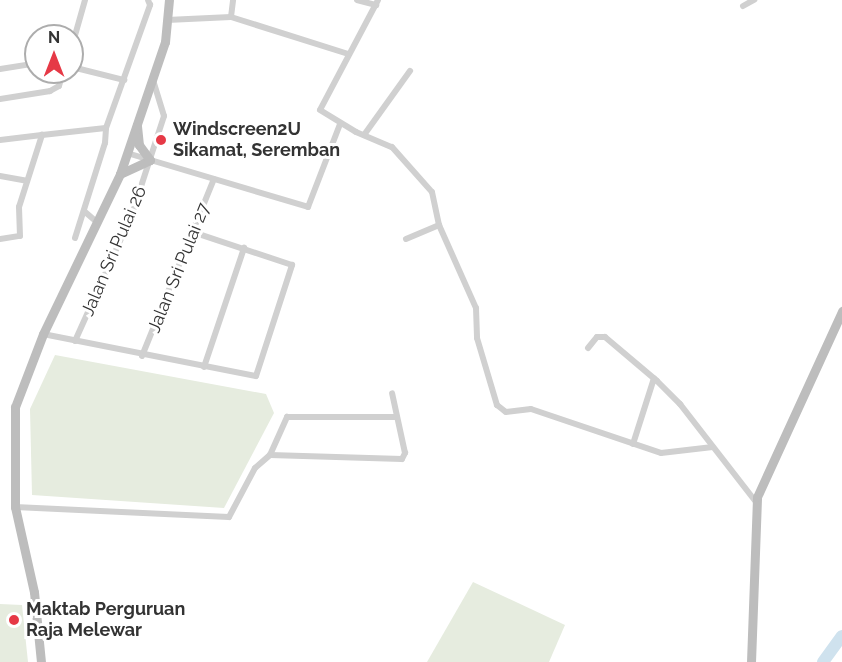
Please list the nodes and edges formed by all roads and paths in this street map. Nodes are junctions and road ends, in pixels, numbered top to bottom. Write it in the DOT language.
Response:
graph roads {
  1 [pos="85,0"];
  2 [pos="148,0"];
  3 [pos="162,0"];
  4 [pos="169,0"];
  5 [pos="233,0"];
  6 [pos="357,0"];
  7 [pos="754,0"];
  8 [pos="377,2"];
  9 [pos="743,6"];
  10 [pos="231,17"];
  11 [pos="168,18"];
  12 [pos="78,24"];
  13 [pos="348,54"];
  14 [pos="24,65"];
  15 [pos="0,69"];
  16 [pos="84,70"];
  17 [pos="410,71"];
  18 [pos="124,80"];
  19 [pos="153,81"];
  20 [pos="60,84"];
  21 [pos="0,99"];
  22 [pos="137,120"];
  23 [pos="340,124"];
  24 [pos="106,128"];
  25 [pos="42,135"];
  26 [pos="364,135"];
  27 [pos="0,140"];
  28 [pos="127,153"];
  29 [pos="150,160"];
  30 [pos="120,174"];
  31 [pos="0,176"];
  32 [pos="214,179"];
  33 [pos="27,182"];
  34 [pos="84,212"];
  35 [pos="98,223"];
  36 [pos="439,225"];
  37 [pos="195,233"];
  38 [pos="75,238"];
  39 [pos="0,239"];
  40 [pos="406,239"];
  41 [pos="244,248"];
  42 [pos="842,311"];
  43 [pos="43,334"];
  44 [pos="75,341"];
  45 [pos="588,348"];
  46 [pos="142,356"];
  47 [pos="204,366"];
  48 [pos="654,378"];
  49 [pos="392,393"];
  50 [pos="396,417"];
  51 [pos="633,444"];
  52 [pos="713,447"];
  53 [pos="270,455"];
  54 [pos="756,502"];
  55 [pos="15,507"];
  56 [pos="41,662"];
  57 [pos="751,662"];
  1 -- 12 [label="street"];
  2 -- 18 [label="street"];
  3 -- 11 [label="main road"];
  4 -- 11 [label="main road"];
  5 -- 10 [label="street"];
  6 -- 8 [label="street"];
  7 -- 9 [label="street"];
  8 -- 13 [label="street"];
  10 -- 11 [label="street"];
  10 -- 13 [label="street"];
  11 -- 19 [label="main road"];
  13 -- 23 [label="street"];
  14 -- 15 [label="street"];
  16 -- 18 [label="street"];
  17 -- 26 [label="street"];
  18 -- 24 [label="street"];
  19 -- 22 [label="main road"];
  19 -- 29 [label="street, Jalan Sri Pulai 26"];
  20 -- 21 [label="street"];
  22 -- 28 [label="main road"];
  22 -- 29 [label="main road"];
  23 -- 26 [label="street"];
  23 -- 32 [label="street"];
  24 -- 25 [label="street"];
  24 -- 34 [label="street"];
  25 -- 27 [label="street"];
  25 -- 33 [label="street"];
  26 -- 36 [label="street"];
  28 -- 29 [label="street"];
  28 -- 30 [label="main road"];
  29 -- 30 [label="main road"];
  29 -- 32 [label="street"];
  29 -- 44 [label="street, Jalan Sri Pulai 26"];
  30 -- 35 [label="main road"];
  31 -- 33 [label="street"];
  32 -- 37 [label="street, Jalan Sri Pulai 27"];
  33 -- 39 [label="street"];
  34 -- 35 [label="street"];
  34 -- 38 [label="street"];
  35 -- 43 [label="main road"];
  36 -- 40 [label="street"];
  36 -- 51 [label="street"];
  37 -- 41 [label="street"];
  37 -- 46 [label="street, Jalan Sri Pulai 27"];
  41 -- 47 [label="street"];
  41 -- 47 [label="street"];
  42 -- 54 [label="main road"];
  43 -- 44 [label="street"];
  43 -- 55 [label="main road"];
  44 -- 46 [label="street"];
  45 -- 48 [label="street"];
  46 -- 47 [label="street"];
  48 -- 51 [label="street"];
  48 -- 52 [label="street"];
  49 -- 50 [label="street"];
  50 -- 53 [label="street"];
  50 -- 53 [label="street"];
  51 -- 52 [label="street"];
  52 -- 54 [label="street"];
  53 -- 55 [label="street"];
  54 -- 57 [label="main road"];
  55 -- 56 [label="main road"];
}
